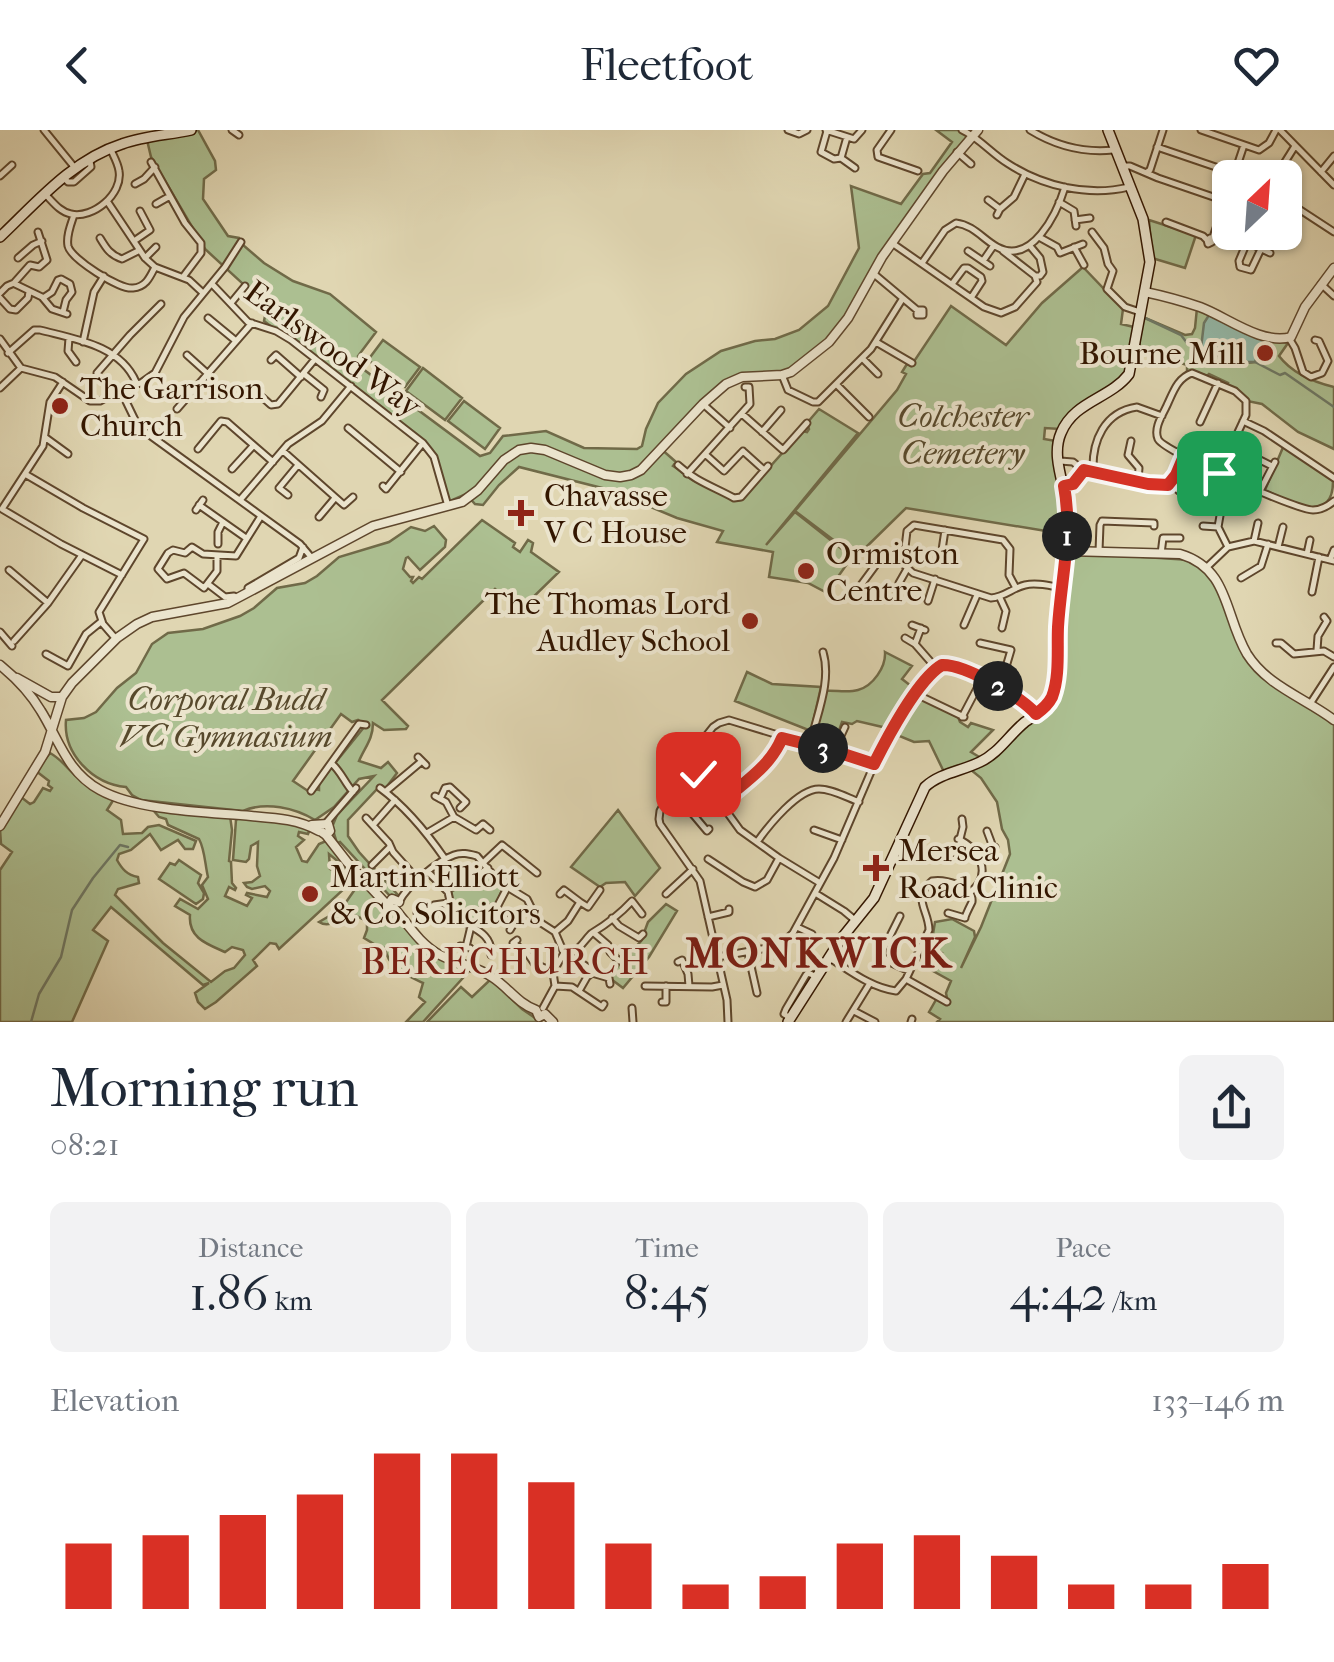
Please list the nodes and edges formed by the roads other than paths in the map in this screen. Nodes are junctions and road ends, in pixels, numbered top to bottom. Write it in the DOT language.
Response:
graph roads {
  1 [pos="44,130"];
  2 [pos="191,130"];
  3 [pos="788,130"];
  4 [pos="807,130"];
  5 [pos="826,130"];
  6 [pos="862,130"];
  7 [pos="890,130"];
  8 [pos="962,130"];
  9 [pos="1030,130"];
  10 [pos="1108,130"];
  11 [pos="1163,130"];
  12 [pos="1201,130"];
  13 [pos="1278,130"];
  14 [pos="166,132"];
  15 [pos="976,133"];
  16 [pos="848,137"];
  17 [pos="1244,145"];
  18 [pos="1295,146"];
  19 [pos="1157,147"];
  20 [pos="110,148"];
  21 [pos="1115,149"];
  22 [pos="958,152"];
  23 [pos="1334,156"];
  24 [pos="841,158"];
  25 [pos="88,159"];
  26 [pos="1239,160"];
  27 [pos="1286,160"];
  28 [pos="971,164"];
  29 [pos="12,165"];
  30 [pos="853,166"];
  31 [pos="1122,166"];
  32 [pos="1212,167"];
  33 [pos="75,168"];
  34 [pos="918,171"];
  35 [pos="1147,172"];
  36 [pos="1320,172"];
  37 [pos="1025,174"];
  38 [pos="0,176"];
  39 [pos="63,178"];
  40 [pos="135,184"];
  41 [pos="1129,186"];
  42 [pos="1334,186"];
  43 [pos="1065,187"];
  44 [pos="45,194"];
  45 [pos="170,196"];
  46 [pos="1212,196"];
  47 [pos="107,200"];
  48 [pos="988,200"];
  49 [pos="1059,202"];
  50 [pos="156,204"];
  51 [pos="1302,211"];
  52 [pos="140,212"];
  53 [pos="74,215"];
  54 [pos="1090,218"];
  55 [pos="1166,222"];
  56 [pos="186,223"];
  57 [pos="177,228"];
  58 [pos="38,232"];
  59 [pos="1092,232"];
  60 [pos="1334,232"];
  61 [pos="1212,234"];
  62 [pos="1080,236"];
  63 [pos="0,237"];
  64 [pos="1039,237"];
  65 [pos="100,238"];
  66 [pos="42,242"];
  67 [pos="133,242"];
  68 [pos="241,242"];
  69 [pos="892,243"];
  70 [pos="1030,246"];
  71 [pos="156,247"];
  72 [pos="998,247"];
  73 [pos="1074,247"];
  74 [pos="138,250"];
  75 [pos="1263,250"];
  76 [pos="968,251"];
  77 [pos="1270,254"];
  78 [pos="1013,255"];
  79 [pos="144,258"];
  80 [pos="982,261"];
  81 [pos="922,263"];
  82 [pos="1084,264"];
  83 [pos="30,265"];
  84 [pos="990,266"];
  85 [pos="155,267"];
  86 [pos="1334,268"];
  87 [pos="872,273"];
  88 [pos="104,276"];
  89 [pos="1035,276"];
  90 [pos="183,278"];
  91 [pos="14,283"];
  92 [pos="212,284"];
  93 [pos="952,284"];
  94 [pos="1321,284"];
  95 [pos="245,286"];
  96 [pos="30,292"];
  97 [pos="1146,292"];
  98 [pos="204,293"];
  99 [pos="1334,296"];
  100 [pos="44,298"];
  101 [pos="903,298"];
  102 [pos="971,298"];
  103 [pos="1,300"];
  104 [pos="161,304"];
  105 [pos="230,304"];
  106 [pos="916,310"];
  107 [pos="1140,312"];
  108 [pos="208,318"];
  109 [pos="252,323"];
  110 [pos="69,338"];
  111 [pos="1289,338"];
  112 [pos="0,339"];
  113 [pos="1318,339"];
  114 [pos="236,341"];
  115 [pos="84,342"];
  116 [pos="876,342"];
  117 [pos="8,353"];
  118 [pos="112,355"];
  119 [pos="187,355"];
  120 [pos="315,358"];
  121 [pos="271,360"];
  122 [pos="863,360"];
  123 [pos="76,362"];
  124 [pos="912,363"];
  125 [pos="21,368"];
  126 [pos="98,373"];
  127 [pos="208,374"];
  128 [pos="878,374"];
  129 [pos="303,375"];
  130 [pos="782,375"];
  131 [pos="63,382"];
  132 [pos="136,382"];
  133 [pos="1218,383"];
  134 [pos="352,386"];
  135 [pos="836,386"];
  136 [pos="750,387"];
  137 [pos="0,388"];
  138 [pos="246,388"];
  139 [pos="121,390"];
  140 [pos="321,397"];
  141 [pos="702,404"];
  142 [pos="177,409"];
  143 [pos="742,414"];
  144 [pos="780,414"];
  145 [pos="1162,416"];
  146 [pos="869,418"];
  147 [pos="1199,419"];
  148 [pos="1243,420"];
  149 [pos="805,426"];
  150 [pos="348,428"];
  151 [pos="730,428"];
  152 [pos="762,432"];
  153 [pos="46,438"];
  154 [pos="423,442"];
  155 [pos="1132,444"];
  156 [pos="254,445"];
  157 [pos="198,448"];
  158 [pos="283,451"];
  159 [pos="68,454"];
  160 [pos="704,454"];
  161 [pos="1184,456"];
  162 [pos="1256,458"];
  163 [pos="273,462"];
  164 [pos="1058,462"];
  165 [pos="298,465"];
  166 [pos="678,465"];
  167 [pos="232,469"];
  168 [pos="1084,470"];
  169 [pos="1094,471"];
  170 [pos="401,472"];
  171 [pos="1219,473"];
  172 [pos="24,474"];
  173 [pos="687,474"];
  174 [pos="1334,478"];
  175 [pos="1138,480"];
  176 [pos="1171,483"];
  177 [pos="383,486"];
  178 [pos="1064,486"];
  179 [pos="1179,492"];
  180 [pos="1260,492"];
  181 [pos="288,496"];
  182 [pos="353,497"];
  183 [pos="334,498"];
  184 [pos="240,500"];
  185 [pos="1334,500"];
  186 [pos="199,505"];
  187 [pos="448,506"];
  188 [pos="1,510"];
  189 [pos="1221,510"];
  190 [pos="261,516"];
  191 [pos="319,517"];
  192 [pos="223,522"];
  193 [pos="1154,526"];
  194 [pos="1202,526"];
  195 [pos="1254,526"];
  196 [pos="1218,527"];
  197 [pos="945,530"];
  198 [pos="1284,533"];
  199 [pos="246,538"];
  200 [pos="1180,538"];
  201 [pos="1310,540"];
  202 [pos="1254,541"];
  203 [pos="218,544"];
  204 [pos="1268,544"];
  205 [pos="941,546"];
  206 [pos="1278,546"];
  207 [pos="303,547"];
  208 [pos="1228,547"];
  209 [pos="1068,550"];
  210 [pos="1334,550"];
  211 [pos="1099,551"];
  212 [pos="82,554"];
  213 [pos="1161,554"];
  214 [pos="1306,554"];
  215 [pos="217,555"];
  216 [pos="311,558"];
  217 [pos="1319,558"];
  218 [pos="1332,560"];
  219 [pos="902,562"];
  220 [pos="1207,567"];
  221 [pos="10,570"];
  222 [pos="907,570"];
  223 [pos="1244,574"];
  224 [pos="122,575"];
  225 [pos="935,579"];
  226 [pos="208,584"];
  227 [pos="862,585"];
  228 [pos="1311,587"];
  229 [pos="1016,588"];
  230 [pos="1062,588"];
  231 [pos="897,594"];
  232 [pos="977,595"];
  233 [pos="1000,598"];
  234 [pos="930,599"];
  235 [pos="48,603"];
  236 [pos="1327,619"];
  237 [pos="102,621"];
  238 [pos="964,621"];
  239 [pos="1002,623"];
  240 [pos="912,624"];
  241 [pos="0,632"];
  242 [pos="906,638"];
  243 [pos="116,639"];
  244 [pos="1280,642"];
  245 [pos="980,643"];
  246 [pos="915,644"];
  247 [pos="1317,650"];
  248 [pos="823,652"];
  249 [pos="46,654"];
  250 [pos="1334,657"];
  251 [pos="0,665"];
  252 [pos="936,668"];
  253 [pos="1333,671"];
  254 [pos="15,678"];
  255 [pos="982,679"];
  256 [pos="1000,687"];
  257 [pos="916,694"];
  258 [pos="62,697"];
  259 [pos="1310,704"];
  260 [pos="1036,714"];
  261 [pos="1334,720"];
  262 [pos="50,722"];
  263 [pos="360,723"];
  264 [pos="845,727"];
  265 [pos="702,738"];
  266 [pos="782,738"];
  267 [pos="810,745"];
  268 [pos="834,751"];
  269 [pos="45,752"];
  270 [pos="63,754"];
  271 [pos="422,761"];
  272 [pos="731,761"];
  273 [pos="330,763"];
  274 [pos="874,764"];
  275 [pos="684,766"];
  276 [pos="316,788"];
  277 [pos="669,793"];
  278 [pos="396,800"];
  279 [pos="722,802"];
  280 [pos="859,802"];
  281 [pos="474,808"];
  282 [pos="454,817"];
  283 [pos="366,818"];
  284 [pos="962,820"];
  285 [pos="373,825"];
  286 [pos="0,826"];
  287 [pos="324,829"];
  288 [pos="490,830"];
  289 [pos="814,830"];
  290 [pos="707,831"];
  291 [pos="987,831"];
  292 [pos="427,833"];
  293 [pos="842,840"];
  294 [pos="960,840"];
  295 [pos="756,843"];
  296 [pos="390,847"];
  297 [pos="976,854"];
  298 [pos="949,855"];
  299 [pos="779,858"];
  300 [pos="446,859"];
  301 [pos="711,859"];
  302 [pos="372,865"];
  303 [pos="486,865"];
  304 [pos="693,869"];
  305 [pos="428,872"];
  306 [pos="537,874"];
  307 [pos="418,880"];
  308 [pos="820,883"];
  309 [pos="465,884"];
  310 [pos="507,888"];
  311 [pos="564,890"];
  312 [pos="600,890"];
  313 [pos="969,893"];
  314 [pos="666,894"];
  315 [pos="816,894"];
  316 [pos="395,902"];
  317 [pos="449,902"];
  318 [pos="580,902"];
  319 [pos="729,912"];
  320 [pos="948,913"];
  321 [pos="614,914"];
  322 [pos="642,914"];
  323 [pos="900,916"];
  324 [pos="421,917"];
  325 [pos="708,918"];
  326 [pos="856,920"];
  327 [pos="472,926"];
  328 [pos="513,926"];
  329 [pos="797,927"];
  330 [pos="555,932"];
  331 [pos="594,933"];
  332 [pos="812,934"];
  333 [pos="640,938"];
  334 [pos="513,943"];
  335 [pos="466,947"];
  336 [pos="748,953"];
  337 [pos="564,954"];
  338 [pos="491,956"];
  339 [pos="717,956"];
  340 [pos="828,957"];
  341 [pos="578,960"];
  342 [pos="620,961"];
  343 [pos="678,962"];
  344 [pos="909,971"];
  345 [pos="553,972"];
  346 [pos="596,973"];
  347 [pos="610,978"];
  348 [pos="906,979"];
  349 [pos="870,982"];
  350 [pos="723,985"];
  351 [pos="555,986"];
  352 [pos="646,986"];
  353 [pos="666,986"];
  354 [pos="689,986"];
  355 [pos="579,990"];
  356 [pos="757,990"];
  357 [pos="946,1000"];
  358 [pos="662,1002"];
  359 [pos="602,1007"];
  360 [pos="632,1008"];
  361 [pos="854,1010"];
  362 [pos="542,1011"];
  363 [pos="789,1020"];
  364 [pos="554,1022"];
  365 [pos="633,1022"];
  366 [pos="728,1022"];
  367 [pos="846,1022"];
  368 [pos="875,1022"];
  1 -- 33 [label="street"];
  2 -- 14 [label="main road"];
  3 -- 4 [label="street"];
  5 -- 16 [label="street"];
  5 -- 24 [label="street"];
  6 -- 16 [label="street"];
  7 -- 34 [label="street"];
  8 -- 15 [label="street"];
  9 -- 21 [label="street"];
  10 -- 21 [label="main road"];
  11 -- 19 [label="street"];
  12 -- 17 [label="street"];
  13 -- 17 [label="street"];
  13 -- 18 [label="street"];
  14 -- 20 [label="main road"];
  15 -- 22 [label="street"];
  15 -- 37 [label="street"];
  16 -- 24 [label="street"];
  17 -- 26 [label="street"];
  18 -- 27 [label="street"];
  18 -- 36 [label="street"];
  19 -- 32 [label="street"];
  19 -- 35 [label="street"];
  20 -- 25 [label="main road"];
  20 -- 47 [label="street"];
  21 -- 31 [label="main road"];
  22 -- 28 [label="street"];
  22 -- 69 [label="street"];
  23 -- 36 [label="street"];
  24 -- 30 [label="street"];
  25 -- 33 [label="main road"];
  25 -- 39 [label="street"];
  29 -- 38 [label="street"];
  31 -- 35 [label="street"];
  31 -- 41 [label="main road"];
  33 -- 39 [label="main road"];
  35 -- 46 [label="street"];
  36 -- 42 [label="street"];
  37 -- 43 [label="street"];
  37 -- 48 [label="street"];
  39 -- 44 [label="main road"];
  40 -- 45 [label="street"];
  41 -- 43 [label="street"];
  41 -- 97 [label="main road"];
  43 -- 49 [label="street"];
  44 -- 53 [label="street"];
  44 -- 63 [label="main road"];
  45 -- 50 [label="street"];
  45 -- 56 [label="street"];
  47 -- 53 [label="street"];
  47 -- 67 [label="street"];
  49 -- 54 [label="street"];
  49 -- 64 [label="street"];
  51 -- 60 [label="street"];
  52 -- 67 [label="street"];
  53 -- 88 [label="street"];
  55 -- 61 [label="street"];
  56 -- 57 [label="street"];
  56 -- 90 [label="street"];
  58 -- 66 [label="street"];
  59 -- 107 [label="street"];
  62 -- 73 [label="street"];
  64 -- 70 [label="street"];
  64 -- 73 [label="street"];
  65 -- 74 [label="street"];
  66 -- 83 [label="street"];
  66 -- 83 [label="street"];
  67 -- 74 [label="street"];
  68 -- 92 [label="street"];
  69 -- 81 [label="street"];
  69 -- 87 [label="street"];
  70 -- 78 [label="street"];
  70 -- 89 [label="street"];
  71 -- 79 [label="street"];
  72 -- 78 [label="street"];
  72 -- 80 [label="street"];
  72 -- 81 [label="street"];
  73 -- 82 [label="street"];
  74 -- 79 [label="street"];
  75 -- 77 [label="street"];
  76 -- 80 [label="street"];
  78 -- 89 [label="street"];
  79 -- 85 [label="street"];
  80 -- 84 [label="street"];
  81 -- 93 [label="street"];
  83 -- 91 [label="street"];
  85 -- 88 [label="street"];
  85 -- 90 [label="street"];
  86 -- 94 [label="street"];
  87 -- 101 [label="street"];
  87 -- 130 [label="street"];
  88 -- 115 [label="street"];
  89 -- 102 [label="street"];
  90 -- 98 [label="street"];
  91 -- 96 [label="street"];
  91 -- 103 [label="street"];
  92 -- 98 [label="street"];
  92 -- 105 [label="street, Earlswood Way"];
  93 -- 102 [label="street"];
  93 -- 102 [label="street"];
  94 -- 99 [label="street"];
  94 -- 111 [label="street"];
  95 -- 105 [label="street"];
  96 -- 100 [label="street"];
  96 -- 103 [label="street"];
  97 -- 107 [label="main road"];
  97 -- 111 [label="street"];
  98 -- 132 [label="street"];
  100 -- 100 [label="street"];
  101 -- 106 [label="street"];
  101 -- 116 [label="street"];
  104 -- 118 [label="street"];
  105 -- 109 [label="street, Earlswood Way"];
  107 -- 164 [label="main road"];
  108 -- 114 [label="street"];
  109 -- 114 [label="street"];
  109 -- 120 [label="street, Earlswood Way"];
  110 -- 115 [label="street"];
  110 -- 117 [label="street"];
  110 -- 123 [label="street"];
  111 -- 113 [label="street"];
  112 -- 117 [label="street"];
  114 -- 127 [label="street"];
  115 -- 118 [label="street"];
  116 -- 122 [label="street"];
  116 -- 124 [label="street"];
  117 -- 125 [label="street"];
  118 -- 126 [label="street"];
  118 -- 132 [label="street"];
  119 -- 127 [label="street"];
  120 -- 129 [label="street"];
  120 -- 134 [label="street, Earlswood Way"];
  121 -- 129 [label="street"];
  122 -- 128 [label="street"];
  122 -- 135 [label="street"];
  125 -- 131 [label="street"];
  125 -- 137 [label="street"];
  127 -- 142 [label="street"];
  129 -- 138 [label="street"];
  129 -- 140 [label="street"];
  130 -- 135 [label="street"];
  130 -- 141 [label="street"];
  131 -- 139 [label="street"];
  131 -- 153 [label="street"];
  132 -- 139 [label="street"];
  133 -- 145 [label="street"];
  133 -- 147 [label="street"];
  133 -- 148 [label="street"];
  134 -- 154 [label="street, Earlswood Way"];
  134 -- 158 [label="street"];
  135 -- 146 [label="street"];
  136 -- 143 [label="street"];
  139 -- 184 [label="street"];
  141 -- 151 [label="street"];
  141 -- 187 [label="street"];
  143 -- 151 [label="street"];
  143 -- 152 [label="street"];
  144 -- 152 [label="street"];
  145 -- 161 [label="street"];
  145 -- 169 [label="street"];
  148 -- 171 [label="street"];
  148 -- 174 [label="street"];
  149 -- 152 [label="street"];
  150 -- 170 [label="street"];
  151 -- 160 [label="street"];
  153 -- 159 [label="street"];
  153 -- 172 [label="street"];
  154 -- 170 [label="street"];
  154 -- 187 [label="street, Earlswood Way"];
  155 -- 175 [label="street"];
  156 -- 157 [label="street"];
  156 -- 163 [label="street"];
  156 -- 167 [label="street"];
  158 -- 163 [label="street"];
  158 -- 165 [label="street"];
  160 -- 173 [label="street"];
  160 -- 173 [label="street"];
  161 -- 171 [label="street"];
  161 -- 176 [label="street"];
  162 -- 180 [label="street"];
  163 -- 184 [label="street"];
  164 -- 168 [label="street"];
  164 -- 178 [label="main road"];
  165 -- 181 [label="street"];
  165 -- 183 [label="street"];
  166 -- 173 [label="street"];
  168 -- 169 [label="street"];
  168 -- 178 [label="street"];
  169 -- 175 [label="street"];
  170 -- 177 [label="street"];
  171 -- 180 [label="street"];
  172 -- 188 [label="street"];
  172 -- 224 [label="street"];
  175 -- 176 [label="street"];
  176 -- 179 [label="street"];
  178 -- 209 [label="main road"];
  180 -- 185 [label="street"];
  182 -- 183 [label="street"];
  183 -- 191 [label="street"];
  184 -- 190 [label="street"];
  186 -- 192 [label="street"];
  187 -- 216 [label="street"];
  188 -- 212 [label="street"];
  189 -- 196 [label="street"];
  190 -- 199 [label="street"];
  190 -- 207 [label="street"];
  192 -- 199 [label="street"];
  192 -- 203 [label="street"];
  193 -- 211 [label="street"];
  194 -- 196 [label="street"];
  195 -- 202 [label="street"];
  196 -- 208 [label="street"];
  197 -- 205 [label="street"];
  197 -- 219 [label="street"];
  197 -- 229 [label="street"];
  198 -- 206 [label="street"];
  199 -- 215 [label="street"];
  200 -- 213 [label="street"];
  201 -- 214 [label="street"];
  202 -- 204 [label="street"];
  202 -- 208 [label="street"];
  204 -- 206 [label="street"];
  204 -- 223 [label="street"];
  206 -- 214 [label="street"];
  207 -- 216 [label="street"];
  207 -- 226 [label="street"];
  208 -- 220 [label="street"];
  209 -- 211 [label="street"];
  209 -- 230 [label="main road"];
  210 -- 218 [label="street"];
  211 -- 213 [label="street"];
  212 -- 224 [label="street"];
  212 -- 235 [label="street"];
  213 -- 220 [label="street"];
  214 -- 217 [label="street"];
  215 -- 226 [label="street"];
  215 -- 226 [label="street"];
  216 -- 243 [label="street"];
  217 -- 218 [label="street"];
  217 -- 228 [label="street"];
  219 -- 222 [label="street"];
  219 -- 227 [label="street"];
  220 -- 259 [label="street"];
  221 -- 235 [label="street"];
  222 -- 225 [label="street"];
  222 -- 231 [label="street"];
  224 -- 237 [label="street"];
  225 -- 232 [label="street"];
  225 -- 234 [label="street"];
  229 -- 230 [label="street"];
  229 -- 233 [label="street"];
  230 -- 260 [label="main road"];
  232 -- 233 [label="street"];
  232 -- 238 [label="street"];
  233 -- 239 [label="street"];
  235 -- 241 [label="street"];
  236 -- 247 [label="street"];
  237 -- 243 [label="street"];
  237 -- 249 [label="street"];
  240 -- 246 [label="street"];
  242 -- 246 [label="street"];
  243 -- 258 [label="street"];
  244 -- 247 [label="street"];
  245 -- 256 [label="street"];
  246 -- 252 [label="street"];
  247 -- 250 [label="street"];
  248 -- 267 [label="street"];
  251 -- 254 [label="street"];
  252 -- 255 [label="street"];
  252 -- 257 [label="street"];
  253 -- 259 [label="street"];
  254 -- 258 [label="street"];
  254 -- 262 [label="street"];
  255 -- 256 [label="street"];
  255 -- 257 [label="street"];
  256 -- 260 [label="street"];
  257 -- 274 [label="street"];
  258 -- 262 [label="street"];
  259 -- 261 [label="street"];
  260 -- 326 [label="main road"];
  262 -- 269 [label="street"];
  262 -- 270 [label="street"];
  263 -- 273 [label="street"];
  264 -- 268 [label="street"];
  265 -- 266 [label="street"];
  265 -- 272 [label="street"];
  265 -- 275 [label="street"];
  266 -- 267 [label="street"];
  266 -- 279 [label="street"];
  267 -- 268 [label="street"];
  268 -- 274 [label="street"];
  269 -- 270 [label="street"];
  269 -- 286 [label="street"];
  270 -- 287 [label="street"];
  271 -- 278 [label="street"];
  273 -- 276 [label="street"];
  273 -- 287 [label="street"];
  274 -- 280 [label="street"];
  275 -- 277 [label="street"];
  275 -- 279 [label="street"];
  277 -- 290 [label="street"];
  277 -- 304 [label="street"];
  278 -- 285 [label="street"];
  278 -- 292 [label="street"];
  279 -- 295 [label="street"];
  280 -- 293 [label="street"];
  280 -- 295 [label="street"];
  281 -- 282 [label="street"];
  282 -- 288 [label="street"];
  282 -- 292 [label="street"];
  283 -- 285 [label="street"];
  284 -- 294 [label="street"];
  285 -- 296 [label="street"];
  287 -- 316 [label="street"];
  289 -- 293 [label="street"];
  291 -- 297 [label="street"];
  292 -- 300 [label="street"];
  293 -- 308 [label="street"];
  294 -- 297 [label="street"];
  294 -- 298 [label="street"];
  295 -- 299 [label="street"];
  296 -- 302 [label="street"];
  296 -- 307 [label="street"];
  297 -- 313 [label="street"];
  299 -- 301 [label="street"];
  299 -- 308 [label="street"];
  300 -- 303 [label="street"];
  300 -- 305 [label="street"];
  303 -- 306 [label="street"];
  303 -- 309 [label="street"];
  303 -- 310 [label="street"];
  304 -- 314 [label="street"];
  304 -- 325 [label="street"];
  305 -- 307 [label="street"];
  305 -- 317 [label="street"];
  307 -- 316 [label="street"];
  308 -- 315 [label="street"];
  310 -- 328 [label="street"];
  310 -- 330 [label="street"];
  311 -- 318 [label="street"];
  312 -- 318 [label="street"];
  313 -- 320 [label="street"];
  313 -- 344 [label="street"];
  315 -- 326 [label="street"];
  315 -- 329 [label="street"];
  316 -- 362 [label="street"];
  317 -- 324 [label="street"];
  317 -- 327 [label="street"];
  318 -- 330 [label="street"];
  319 -- 325 [label="street"];
  321 -- 322 [label="street"];
  321 -- 331 [label="street"];
  321 -- 333 [label="street"];
  323 -- 344 [label="street"];
  325 -- 339 [label="street"];
  326 -- 340 [label="main road"];
  327 -- 335 [label="street"];
  327 -- 338 [label="street"];
  329 -- 332 [label="street"];
  329 -- 336 [label="street"];
  330 -- 337 [label="street"];
  331 -- 337 [label="street"];
  331 -- 342 [label="street"];
  334 -- 345 [label="street"];
  336 -- 339 [label="street"];
  336 -- 356 [label="street"];
  337 -- 345 [label="street"];
  339 -- 350 [label="street"];
  340 -- 349 [label="street"];
  340 -- 363 [label="main road"];
  341 -- 346 [label="street"];
  343 -- 354 [label="street"];
  344 -- 348 [label="street"];
  345 -- 351 [label="street"];
  346 -- 347 [label="street"];
  346 -- 355 [label="street"];
  348 -- 349 [label="street"];
  348 -- 357 [label="street"];
  349 -- 361 [label="street"];
  350 -- 354 [label="street"];
  350 -- 366 [label="street"];
  351 -- 355 [label="street"];
  351 -- 362 [label="street"];
  352 -- 353 [label="street"];
  353 -- 354 [label="street"];
  353 -- 358 [label="street"];
  355 -- 359 [label="street"];
  360 -- 365 [label="street"];
  361 -- 367 [label="street"];
  361 -- 368 [label="street"];
  362 -- 364 [label="street"];
}
